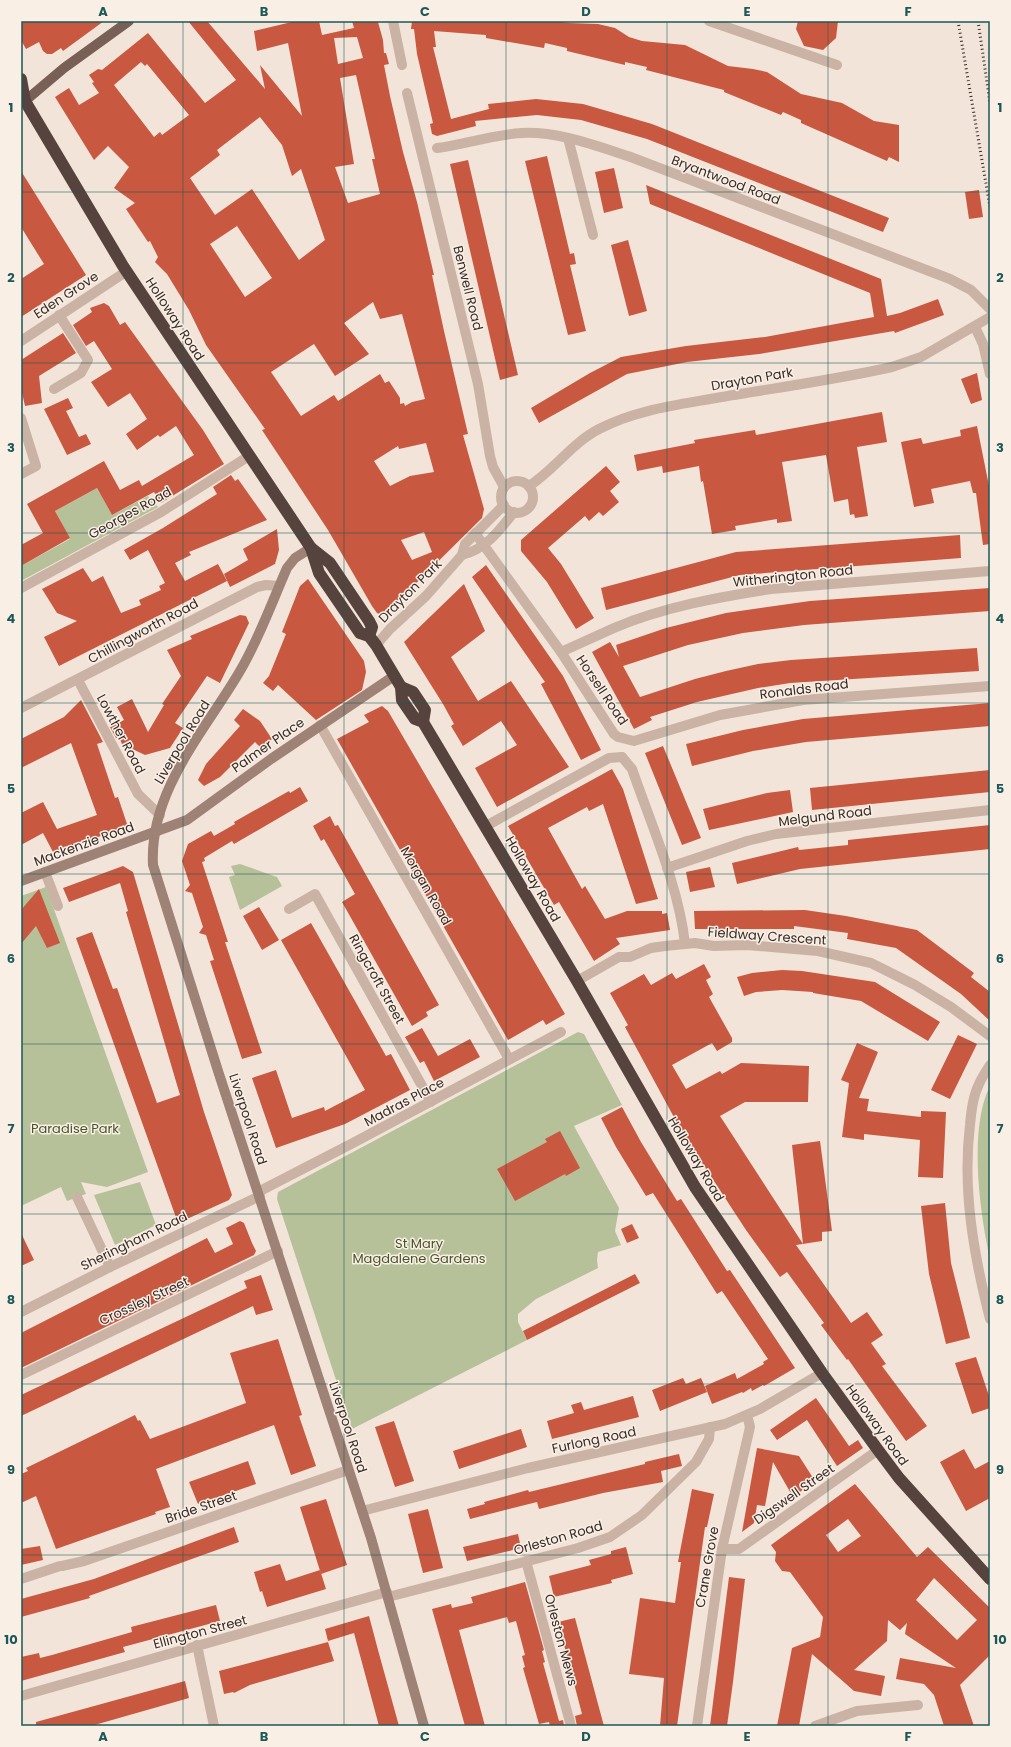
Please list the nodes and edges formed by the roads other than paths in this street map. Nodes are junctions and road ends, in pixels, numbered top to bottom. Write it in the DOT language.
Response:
graph roads {
  1 [pos="129,21"];
  2 [pos="393,21"];
  3 [pos="709,21"];
  4 [pos="402,65"];
  5 [pos="836,65"];
  6 [pos="21,79"];
  7 [pos="407,94"];
  8 [pos="22,101"];
  9 [pos="568,138"];
  10 [pos="437,148"];
  11 [pos="593,235"];
  12 [pos="127,271"];
  13 [pos="990,309"];
  14 [pos="59,315"];
  15 [pos="990,317"];
  16 [pos="975,327"];
  17 [pos="21,341"];
  18 [pos="990,374"];
  19 [pos="54,389"];
  20 [pos="21,418"];
  21 [pos="249,456"];
  22 [pos="21,474"];
  23 [pos="529,486"];
  24 [pos="504,487"];
  25 [pos="504,505"];
  26 [pos="514,512"];
  27 [pos="475,533"];
  28 [pos="484,545"];
  29 [pos="311,548"];
  30 [pos="462,555"];
  31 [pos="990,572"];
  32 [pos="279,586"];
  33 [pos="21,588"];
  34 [pos="372,641"];
  35 [pos="561,652"];
  36 [pos="394,676"];
  37 [pos="78,680"];
  38 [pos="990,686"];
  39 [pos="21,708"];
  40 [pos="320,725"];
  41 [pos="626,740"];
  42 [pos="622,757"];
  43 [pos="990,810"];
  44 [pos="160,815"];
  45 [pos="486,826"];
  46 [pos="156,832"];
  47 [pos="667,868"];
  48 [pos="45,872"];
  49 [pos="21,881"];
  50 [pos="58,906"];
  51 [pos="289,909"];
  52 [pos="685,944"];
  53 [pos="577,981"];
  54 [pos="561,1032"];
  55 [pos="990,1036"];
  56 [pos="509,1059"];
  57 [pos="990,1065"];
  58 [pos="431,1102"];
  59 [pos="259,1194"];
  60 [pos="77,1197"];
  61 [pos="278,1251"];
  62 [pos="110,1267"];
  63 [pos="21,1312"];
  64 [pos="990,1319"];
  65 [pos="822,1373"];
  66 [pos="21,1375"];
  67 [pos="747,1415"];
  68 [pos="710,1427"];
  69 [pos="878,1450"];
  70 [pos="348,1470"];
  71 [pos="362,1511"];
  72 [pos="722,1549"];
  73 [pos="526,1561"];
  74 [pos="21,1579"];
  75 [pos="990,1579"];
  76 [pos="388,1595"];
  77 [pos="197,1645"];
  78 [pos="21,1696"];
  79 [pos="918,1705"];
  80 [pos="214,1726"];
  81 [pos="424,1726"];
  82 [pos="571,1726"];
  83 [pos="697,1726"];
  84 [pos="815,1726"];
  1 -- 8 [label="main road"];
  2 -- 4 [label="street"];
  3 -- 5 [label="street"];
  6 -- 8 [label="highway, Holloway Road"];
  7 -- 24 [label="street, Benwell Road"];
  8 -- 12 [label="highway, Holloway Road"];
  9 -- 10 [label="street, Bryantwood Road"];
  9 -- 11 [label="street"];
  9 -- 13 [label="street, Bryantwood Road"];
  12 -- 14 [label="street, Eden Grove"];
  12 -- 21 [label="highway, Holloway Road"];
  14 -- 17 [label="street, Eden Grove"];
  14 -- 19 [label="street"];
  15 -- 16 [label="street, Drayton Park"];
  16 -- 18 [label="street"];
  16 -- 23 [label="street, Drayton Park"];
  20 -- 22 [label="street"];
  21 -- 29 [label="highway, Holloway Road"];
  21 -- 33 [label="street, Georges Road"];
  23 -- 24 [label="street"];
  23 -- 26 [label="street"];
  24 -- 25 [label="street"];
  25 -- 26 [label="street"];
  25 -- 27 [label="street, Drayton Park"];
  26 -- 28 [label="street, Drayton Park"];
  27 -- 28 [label="street, Horsell Road"];
  27 -- 30 [label="street, Drayton Park"];
  28 -- 30 [label="street, Drayton Park"];
  28 -- 35 [label="street, Horsell Road"];
  29 -- 32 [label="main road, Liverpool Road"];
  29 -- 34 [label="highway, Holloway Road"];
  30 -- 34 [label="street, Drayton Park"];
  31 -- 35 [label="street, Witherington Road"];
  32 -- 37 [label="street, Chillingworth Road"];
  32 -- 44 [label="main road, Liverpool Road"];
  34 -- 36 [label="highway, Holloway Road"];
  35 -- 41 [label="street, Horsell Road"];
  36 -- 40 [label="main road, Palmer Place"];
  36 -- 45 [label="highway, Holloway Road"];
  37 -- 39 [label="street, Chillingworth Road"];
  37 -- 44 [label="street, Lowther Road"];
  38 -- 41 [label="street, Ronalds Road"];
  40 -- 46 [label="main road, Palmer Place"];
  40 -- 56 [label="street, Morgan Road"];
  41 -- 42 [label="street, Horsell Road"];
  42 -- 45 [label="street"];
  42 -- 47 [label="street"];
  43 -- 47 [label="street, Melgund Road"];
  44 -- 46 [label="main road, Liverpool Road"];
  45 -- 53 [label="highway, Holloway Road"];
  46 -- 48 [label="main road, Mackenzie Road"];
  46 -- 59 [label="main road, Liverpool Road"];
  47 -- 52 [label="street"];
  48 -- 49 [label="main road, Mackenzie Road"];
  48 -- 50 [label="street"];
  51 -- 58 [label="street, Ringcroft Street"];
  52 -- 53 [label="street, Fieldway Crescent"];
  52 -- 55 [label="street, Fieldway Crescent"];
  53 -- 65 [label="highway, Holloway Road"];
  54 -- 56 [label="street, Madras Place"];
  56 -- 58 [label="street, Madras Place"];
  57 -- 64 [label="street"];
  58 -- 59 [label="street, Madras Place"];
  59 -- 61 [label="main road, Liverpool Road"];
  59 -- 62 [label="street, Sheringham Road"];
  60 -- 62 [label="street"];
  61 -- 66 [label="street, Crossley Street"];
  61 -- 70 [label="main road, Liverpool Road"];
  62 -- 63 [label="street, Sheringham Road"];
  65 -- 67 [label="street, Furlong Road"];
  65 -- 69 [label="highway, Holloway Road"];
  67 -- 68 [label="street, Furlong Road"];
  67 -- 72 [label="street, Crane Grove"];
  68 -- 71 [label="street, Furlong Road"];
  68 -- 73 [label="street, Orleston Road"];
  69 -- 72 [label="street, Digswell Street"];
  69 -- 75 [label="highway, Holloway Road"];
  70 -- 71 [label="main road, Liverpool Road"];
  70 -- 74 [label="street, Bride Street"];
  71 -- 76 [label="main road, Liverpool Road"];
  72 -- 83 [label="street, Crane Grove"];
  73 -- 76 [label="street, Orleston Road"];
  73 -- 82 [label="street, Orleston Mews"];
  76 -- 77 [label="street, Ellington Street"];
  76 -- 81 [label="main road, Liverpool Road"];
  77 -- 78 [label="street, Ellington Street"];
  77 -- 80 [label="street"];
  79 -- 84 [label="street"];
}
